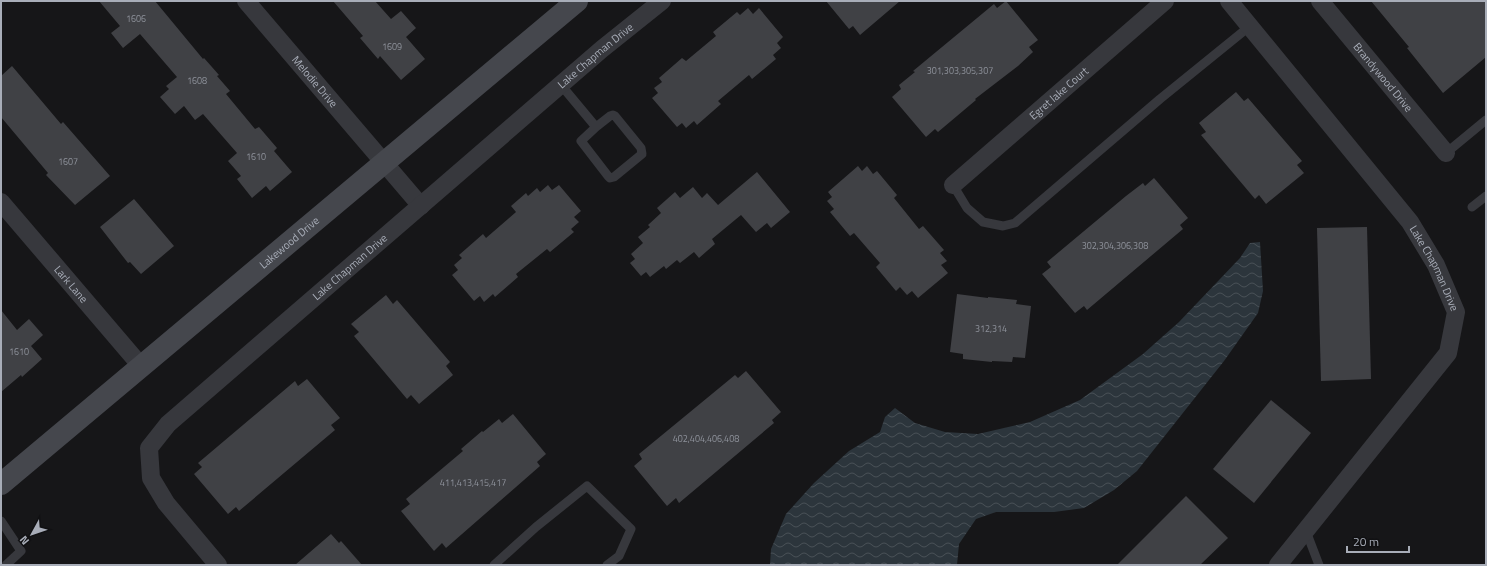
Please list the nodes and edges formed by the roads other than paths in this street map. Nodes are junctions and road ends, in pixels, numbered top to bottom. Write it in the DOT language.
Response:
graph roads {
  1 [pos="246,1"];
  2 [pos="577,1"];
  3 [pos="662,1"];
  4 [pos="1165,1"];
  5 [pos="1229,1"];
  6 [pos="1320,1"];
  7 [pos="1250,26"];
  8 [pos="561,85"];
  9 [pos="1486,120"];
  10 [pos="596,127"];
  11 [pos="1446,153"];
  12 [pos="384,162"];
  13 [pos="953,185"];
  14 [pos="1486,196"];
  15 [pos="1,202"];
  16 [pos="420,206"];
  17 [pos="1472,208"];
  18 [pos="141,366"];
  19 [pos="1,484"];
  20 [pos="1,521"];
  21 [pos="1306,531"];
  22 [pos="6,565"];
  23 [pos="218,565"];
  24 [pos="494,565"];
  25 [pos="607,565"];
  26 [pos="1278,565"];
  27 [pos="1319,565"];
  1 -- 12 [label="street, Melodie Drive"];
  2 -- 12 [label="street, Lakewood Drive"];
  3 -- 8 [label="street, Lake Chapman Drive"];
  4 -- 13 [label="street, Egret lake Court"];
  5 -- 7 [label="street, Lake Chapman Drive"];
  6 -- 11 [label="street, Brandywood Drive"];
  7 -- 13 [label="lane"];
  7 -- 21 [label="street, Lake Chapman Drive"];
  8 -- 10 [label="lane"];
  8 -- 16 [label="street, Lake Chapman Drive"];
  9 -- 11 [label="lane"];
  10 -- 10 [label="lane"];
  12 -- 16 [label="street, Melodie Drive"];
  12 -- 18 [label="street, Lakewood Drive"];
  14 -- 17 [label="lane"];
  15 -- 18 [label="street, Lark Lane"];
  16 -- 23 [label="street, Lake Chapman Drive"];
  18 -- 19 [label="street, Lakewood Drive"];
  20 -- 22 [label="lane"];
  21 -- 26 [label="street, Lake Chapman Drive"];
  21 -- 27 [label="lane"];
  24 -- 25 [label="lane"];
}
